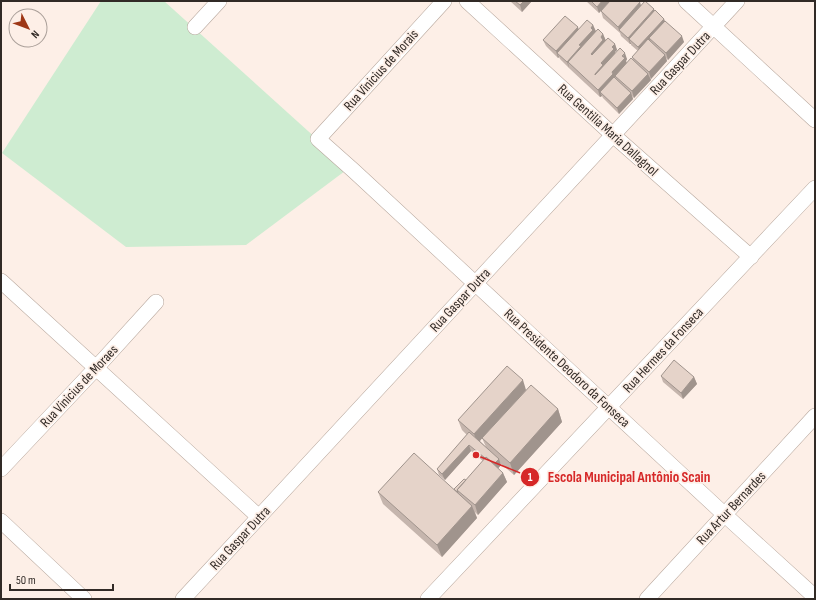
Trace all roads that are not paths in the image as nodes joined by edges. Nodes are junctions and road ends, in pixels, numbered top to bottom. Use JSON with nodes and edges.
{"nodes":[{"id":1,"x":219,"y":1,"type":"edge"},
{"id":2,"x":444,"y":1,"type":"edge"},
{"id":3,"x":467,"y":1,"type":"edge"},
{"id":4,"x":686,"y":1,"type":"edge"},
{"id":5,"x":737,"y":1,"type":"edge"},
{"id":6,"x":195,"y":27,"type":"dead end"},
{"id":7,"x":714,"y":27,"type":"junction"},
{"id":8,"x":815,"y":120,"type":"edge"},
{"id":9,"x":613,"y":135,"type":"junction"},
{"id":10,"x":318,"y":139,"type":"joint"},
{"id":11,"x":815,"y":188,"type":"edge"},
{"id":12,"x":751,"y":257,"type":"junction"},
{"id":13,"x":1,"y":282,"type":"edge"},
{"id":14,"x":475,"y":284,"type":"junction"},
{"id":15,"x":156,"y":302,"type":"dead end"},
{"id":16,"x":96,"y":368,"type":"junction"},
{"id":17,"x":609,"y":407,"type":"junction"},
{"id":18,"x":815,"y":416,"type":"edge"},
{"id":19,"x":1,"y":469,"type":"edge"},
{"id":20,"x":725,"y":514,"type":"junction"},
{"id":21,"x":259,"y":517,"type":"junction"},
{"id":22,"x":1,"y":521,"type":"edge"},
{"id":23,"x":815,"y":597,"type":"edge"},
{"id":24,"x":84,"y":599,"type":"edge"},
{"id":25,"x":183,"y":599,"type":"edge"},
{"id":26,"x":428,"y":599,"type":"edge"},
{"id":27,"x":647,"y":599,"type":"edge"}],
"edges":[{"from":1,"to":6,"type":"street"},
{"from":2,"to":10,"type":"street","name":"Rua Vinicius de Morais"},
{"from":3,"to":9,"type":"street","name":"Rua Gentilia Maria Dallagnol"},
{"from":4,"to":7,"type":"street"},
{"from":5,"to":7,"type":"street","name":"Rua Gaspar Dutra"},
{"from":7,"to":8,"type":"street"},
{"from":7,"to":9,"type":"street","name":"Rua Gaspar Dutra"},
{"from":9,"to":12,"type":"street","name":"Rua Gentilia Maria Dallagnol"},
{"from":9,"to":14,"type":"street","name":"Rua Gaspar Dutra"},
{"from":10,"to":14,"type":"street","name":"Rua Presidente Deodoro da Fonseca"},
{"from":11,"to":12,"type":"street","name":"Rua Hermes da Fonseca"},
{"from":12,"to":17,"type":"street","name":"Rua Hermes da Fonseca"},
{"from":13,"to":16,"type":"street"},
{"from":14,"to":17,"type":"street","name":"Rua Presidente Deodoro da Fonseca"},
{"from":14,"to":21,"type":"street","name":"Rua Gaspar Dutra"},
{"from":15,"to":16,"type":"street","name":"Rua Vinicius de Moraes"},
{"from":16,"to":19,"type":"street","name":"Rua Vinicius de Moraes"},
{"from":16,"to":21,"type":"street"},
{"from":17,"to":20,"type":"street","name":"Rua Presidente Deodoro da Fonseca"},
{"from":17,"to":26,"type":"street","name":"Rua Hermes da Fonseca"},
{"from":18,"to":20,"type":"street","name":"Rua Artur Bernardes"},
{"from":20,"to":23,"type":"street","name":"Rua Presidente Deodoro da Fonseca"},
{"from":20,"to":27,"type":"street","name":"Rua Artur Bernardes"},
{"from":21,"to":25,"type":"street","name":"Rua Gaspar Dutra"},
{"from":22,"to":24,"type":"street"}]}
